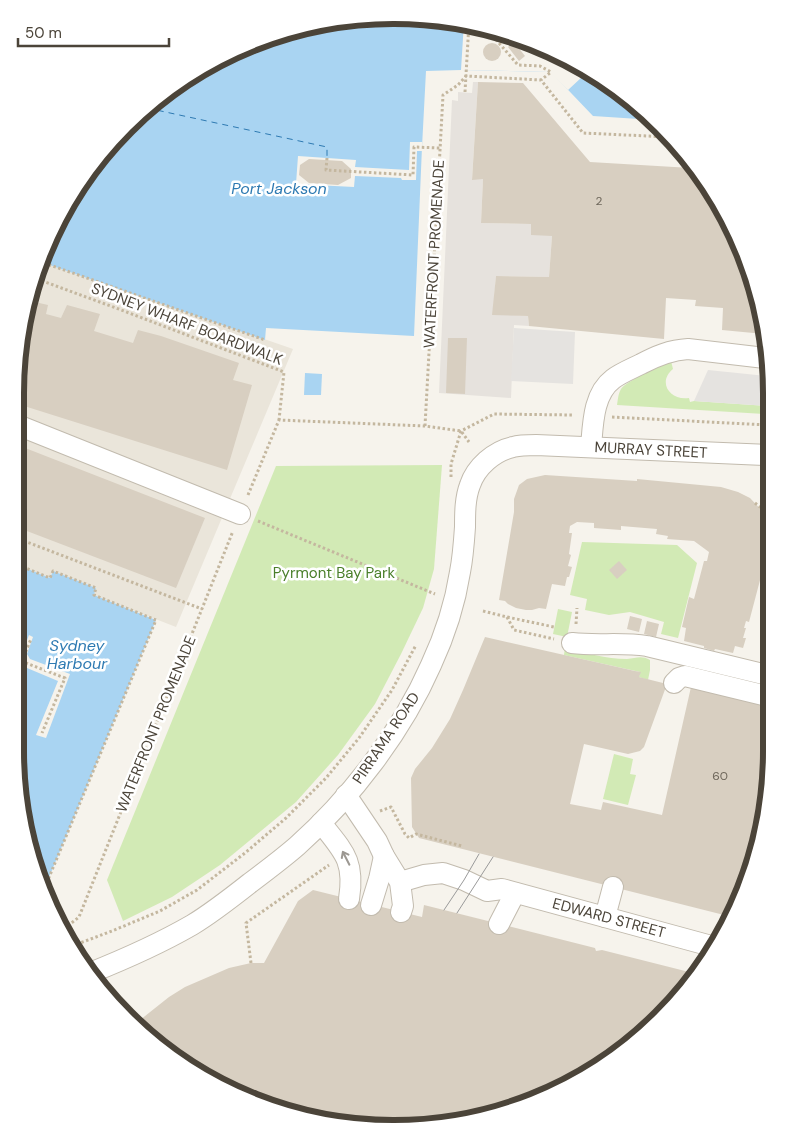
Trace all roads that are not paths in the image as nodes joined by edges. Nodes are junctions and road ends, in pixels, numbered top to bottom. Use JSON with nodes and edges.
{"nodes":[{"id":1,"x":761,"y":357,"type":"edge"},
{"id":2,"x":24,"y":428,"type":"edge"},
{"id":3,"x":536,"y":445,"type":"joint"},
{"id":4,"x":591,"y":447,"type":"junction"},
{"id":5,"x":763,"y":455,"type":"edge"},
{"id":6,"x":240,"y":514,"type":"road end"},
{"id":7,"x":565,"y":642,"type":"road end"},
{"id":8,"x":763,"y":674,"type":"edge"},
{"id":9,"x":674,"y":683,"type":"dead end"},
{"id":10,"x":763,"y":695,"type":"edge"},
{"id":11,"x":346,"y":795,"type":"junction"},
{"id":12,"x":322,"y":823,"type":"junction"},
{"id":13,"x":384,"y":856,"type":"junction"},
{"id":14,"x":400,"y":882,"type":"junction"},
{"id":15,"x":613,"y":887,"type":"dead end"},
{"id":16,"x":509,"y":891,"type":"junction"},
{"id":17,"x":349,"y":899,"type":"dead end"},
{"id":18,"x":372,"y":905,"type":"dead end"},
{"id":19,"x":401,"y":912,"type":"dead end"},
{"id":20,"x":605,"y":917,"type":"junction"},
{"id":21,"x":499,"y":924,"type":"dead end"},
{"id":22,"x":707,"y":946,"type":"edge"},
{"id":23,"x":96,"y":970,"type":"edge"}],
"edges":[{"from":1,"to":4,"type":"street"},
{"from":2,"to":6,"type":"street"},
{"from":3,"to":4,"type":"street","name":"MURRAY STREET"},
{"from":3,"to":11,"type":"street","name":"PIRRAMA ROAD"},
{"from":4,"to":5,"type":"street","name":"MURRAY STREET"},
{"from":7,"to":8,"type":"street"},
{"from":9,"to":10,"type":"street"},
{"from":11,"to":12,"type":"street","name":"PIRRAMA ROAD"},
{"from":11,"to":13,"type":"street"},
{"from":17,"to":12,"type":"street","one_way":true},
{"from":12,"to":23,"type":"street","name":"PIRRAMA ROAD"},
{"from":13,"to":14,"type":"street"},
{"from":13,"to":18,"type":"street"},
{"from":14,"to":16,"type":"street","name":"EDWARD STREET"},
{"from":14,"to":19,"type":"street"},
{"from":15,"to":20,"type":"street"},
{"from":16,"to":20,"type":"street","name":"EDWARD STREET"},
{"from":16,"to":21,"type":"street"},
{"from":20,"to":22,"type":"street","name":"EDWARD STREET"}]}
